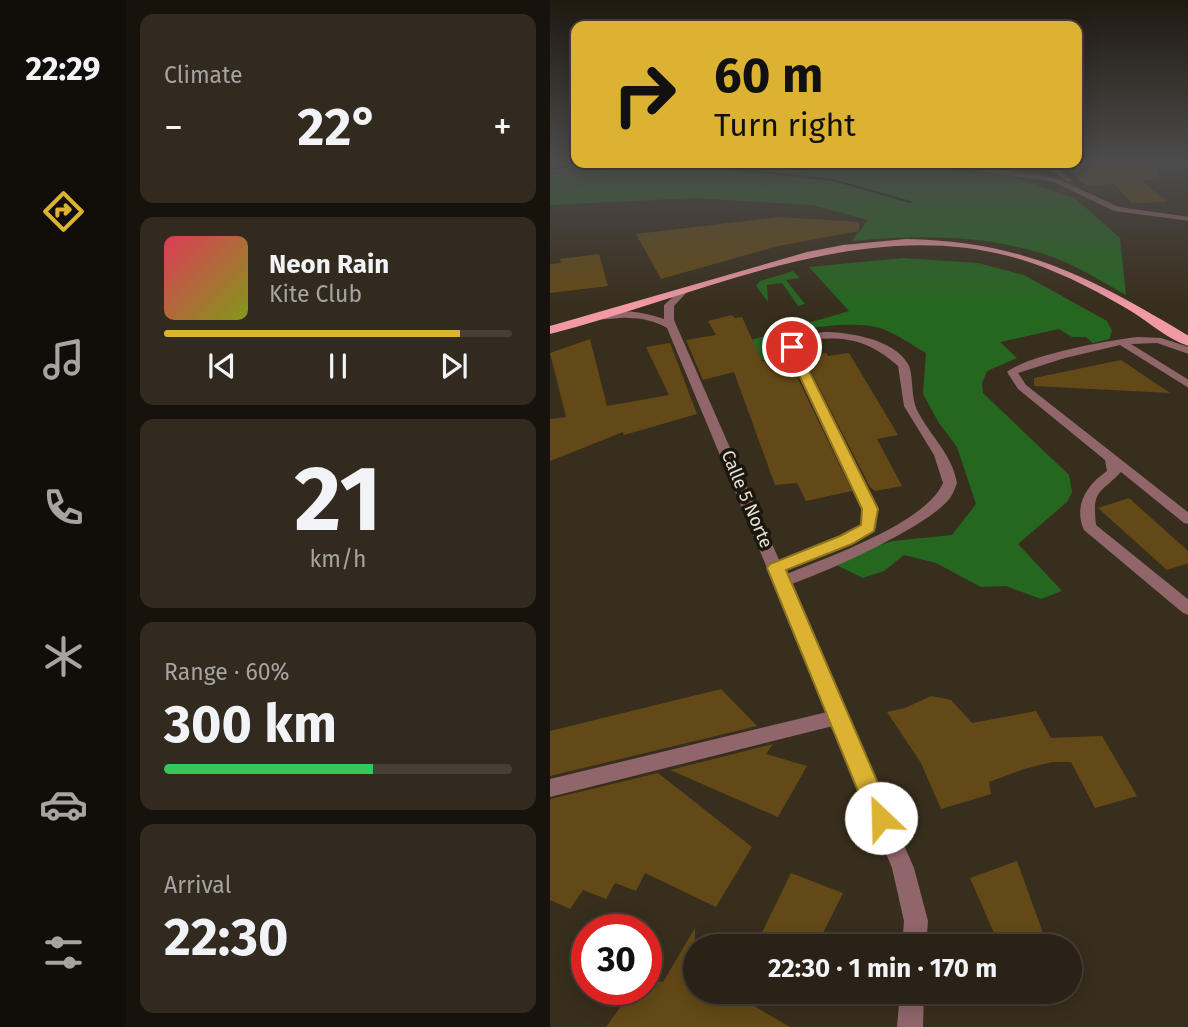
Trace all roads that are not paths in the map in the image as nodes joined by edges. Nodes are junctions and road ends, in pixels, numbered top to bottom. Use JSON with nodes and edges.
{"nodes":[{"id":1,"x":1124,"y":210,"type":"edge"},
{"id":2,"x":1189,"y":219,"type":"edge"},
{"id":3,"x":684,"y":291,"type":"junction"},
{"id":4,"x":586,"y":319,"type":"junction"},
{"id":5,"x":674,"y":328,"type":"junction"},
{"id":6,"x":550,"y":330,"type":"edge"},
{"id":7,"x":1189,"y":342,"type":"edge"},
{"id":8,"x":1123,"y":343,"type":"junction"},
{"id":9,"x":1189,"y":351,"type":"edge"},
{"id":10,"x":1189,"y":385,"type":"edge"},
{"id":11,"x":1111,"y":457,"type":"junction"},
{"id":12,"x":1189,"y":520,"type":"edge"},
{"id":13,"x":779,"y":575,"type":"junction"},
{"id":14,"x":1189,"y":609,"type":"edge"},
{"id":15,"x":837,"y":717,"type":"junction"},
{"id":16,"x":550,"y":788,"type":"edge"},
{"id":17,"x":915,"y":934,"type":"edge"},
{"id":18,"x":911,"y":1004,"type":"edge"},
{"id":19,"x":910,"y":1027,"type":"edge"}],
"edges":[{"from":1,"to":2,"type":"street"},
{"from":3,"to":4,"type":"main road"},
{"from":3,"to":5,"type":"street","name":"Calle 5 Norte"},
{"from":3,"to":7,"type":"main road"},
{"from":4,"to":5,"type":"street"},
{"from":4,"to":6,"type":"main road"},
{"from":5,"to":13,"type":"street","name":"Calle 5 Norte"},
{"from":8,"to":9,"type":"street"},
{"from":8,"to":10,"type":"street"},
{"from":8,"to":11,"type":"street"},
{"from":11,"to":12,"type":"street"},
{"from":11,"to":14,"type":"street"},
{"from":13,"to":13,"type":"street"},
{"from":13,"to":15,"type":"street","name":"Calle 5 Norte"},
{"from":15,"to":16,"type":"street"},
{"from":15,"to":17,"type":"street","name":"Calle 5 Norte"},
{"from":18,"to":19,"type":"street"}]}
